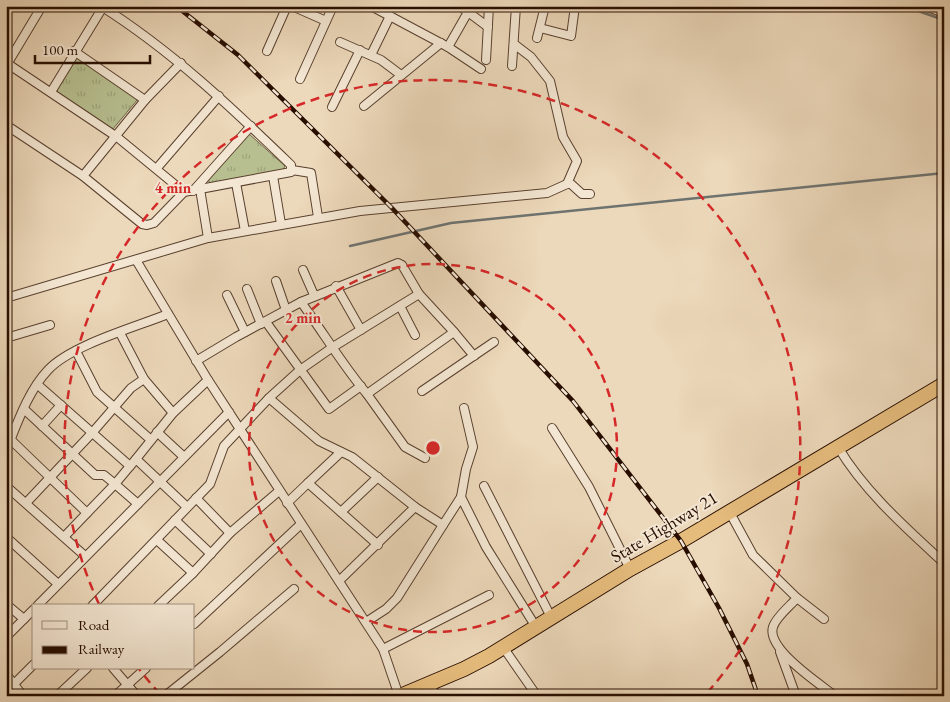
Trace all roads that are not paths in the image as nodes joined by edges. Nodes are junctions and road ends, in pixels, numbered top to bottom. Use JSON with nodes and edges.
{"nodes":[{"id":1,"x":42,"y":6,"type":"edge"},
{"id":2,"x":287,"y":6,"type":"edge"},
{"id":3,"x":292,"y":6,"type":"edge"},
{"id":4,"x":333,"y":6,"type":"edge"},
{"id":5,"x":371,"y":6,"type":"edge"},
{"id":6,"x":460,"y":6,"type":"edge"},
{"id":7,"x":489,"y":6,"type":"edge"},
{"id":8,"x":516,"y":6,"type":"edge"},
{"id":9,"x":545,"y":6,"type":"edge"},
{"id":10,"x":575,"y":6,"type":"edge"},
{"id":11,"x":925,"y":6,"type":"edge"},
{"id":12,"x":102,"y":7,"type":"edge"},
{"id":13,"x":468,"y":12,"type":"junction"},
{"id":14,"x":944,"y":13,"type":"edge"},
{"id":15,"x":390,"y":16,"type":"junction"},
{"id":16,"x":326,"y":20,"type":"junction"},
{"id":17,"x":488,"y":27,"type":"junction"},
{"id":18,"x":540,"y":28,"type":"junction"},
{"id":19,"x":537,"y":38,"type":"dead end"},
{"id":20,"x":340,"y":42,"type":"dead end"},
{"id":21,"x":514,"y":44,"type":"junction"},
{"id":22,"x":445,"y":45,"type":"junction"},
{"id":23,"x":360,"y":50,"type":"junction"},
{"id":24,"x":74,"y":51,"type":"junction"},
{"id":25,"x":267,"y":51,"type":"dead end"},
{"id":26,"x":371,"y":55,"type":"junction"},
{"id":27,"x":486,"y":60,"type":"dead end"},
{"id":28,"x":181,"y":63,"type":"junction"},
{"id":29,"x":7,"y":65,"type":"edge"},
{"id":30,"x":512,"y":66,"type":"dead end"},
{"id":31,"x":482,"y":69,"type":"dead end"},
{"id":32,"x":401,"y":75,"type":"junction"},
{"id":33,"x":300,"y":80,"type":"dead end"},
{"id":34,"x":51,"y":92,"type":"junction"},
{"id":35,"x":219,"y":96,"type":"junction"},
{"id":36,"x":145,"y":100,"type":"junction"},
{"id":37,"x":364,"y":106,"type":"dead end"},
{"id":38,"x":332,"y":107,"type":"dead end"},
{"id":39,"x":6,"y":125,"type":"edge"},
{"id":40,"x":251,"y":126,"type":"junction"},
{"id":41,"x":117,"y":136,"type":"junction"},
{"id":42,"x":156,"y":168,"type":"junction"},
{"id":43,"x":292,"y":170,"type":"junction"},
{"id":44,"x":83,"y":176,"type":"junction"},
{"id":45,"x":273,"y":176,"type":"junction"},
{"id":46,"x":236,"y":183,"type":"junction"},
{"id":47,"x":567,"y":184,"type":"junction"},
{"id":48,"x":197,"y":190,"type":"junction"},
{"id":49,"x":184,"y":192,"type":"junction"},
{"id":50,"x":590,"y":194,"type":"dead end"},
{"id":51,"x":318,"y":217,"type":"junction"},
{"id":52,"x":281,"y":224,"type":"junction"},
{"id":53,"x":245,"y":231,"type":"junction"},
{"id":54,"x":208,"y":238,"type":"junction"},
{"id":55,"x":136,"y":260,"type":"junction"},
{"id":56,"x":304,"y":270,"type":"dead end"},
{"id":57,"x":276,"y":281,"type":"dead end"},
{"id":58,"x":336,"y":286,"type":"junction"},
{"id":59,"x":247,"y":289,"type":"dead end"},
{"id":60,"x":419,"y":294,"type":"junction"},
{"id":61,"x":227,"y":295,"type":"dead end"},
{"id":62,"x":314,"y":295,"type":"junction"},
{"id":63,"x":6,"y":298,"type":"edge"},
{"id":64,"x":302,"y":302,"type":"junction"},
{"id":65,"x":400,"y":306,"type":"junction"},
{"id":66,"x":286,"y":310,"type":"junction"},
{"id":67,"x":168,"y":314,"type":"junction"},
{"id":68,"x":263,"y":323,"type":"junction"},
{"id":69,"x":50,"y":325,"type":"dead end"},
{"id":70,"x":361,"y":330,"type":"junction"},
{"id":71,"x":245,"y":332,"type":"junction"},
{"id":72,"x":454,"y":332,"type":"junction"},
{"id":73,"x":120,"y":333,"type":"junction"},
{"id":74,"x":415,"y":335,"type":"dead end"},
{"id":75,"x":6,"y":338,"type":"edge"},
{"id":76,"x":494,"y":342,"type":"dead end"},
{"id":77,"x":333,"y":347,"type":"junction"},
{"id":78,"x":76,"y":351,"type":"junction"},
{"id":79,"x":474,"y":356,"type":"junction"},
{"id":80,"x":196,"y":362,"type":"junction"},
{"id":81,"x":300,"y":370,"type":"junction"},
{"id":82,"x":144,"y":379,"type":"junction"},
{"id":83,"x":208,"y":380,"type":"junction"},
{"id":84,"x":944,"y":384,"type":"edge"},
{"id":85,"x":38,"y":385,"type":"junction"},
{"id":86,"x":361,"y":386,"type":"junction"},
{"id":87,"x":422,"y":391,"type":"dead end"},
{"id":88,"x":368,"y":394,"type":"junction"},
{"id":89,"x":269,"y":398,"type":"junction"},
{"id":90,"x":60,"y":405,"type":"junction"},
{"id":91,"x":114,"y":408,"type":"junction"},
{"id":92,"x":464,"y":408,"type":"dead end"},
{"id":93,"x":24,"y":410,"type":"junction"},
{"id":94,"x":229,"y":412,"type":"junction"},
{"id":95,"x":173,"y":413,"type":"junction"},
{"id":96,"x":42,"y":426,"type":"junction"},
{"id":97,"x":241,"y":428,"type":"junction"},
{"id":98,"x":552,"y":428,"type":"dead end"},
{"id":99,"x":157,"y":432,"type":"junction"},
{"id":100,"x":92,"y":433,"type":"junction"},
{"id":101,"x":11,"y":440,"type":"junction"},
{"id":102,"x":151,"y":440,"type":"junction"},
{"id":103,"x":838,"y":447,"type":"junction"},
{"id":104,"x":6,"y":451,"type":"edge"},
{"id":105,"x":341,"y":452,"type":"junction"},
{"id":106,"x":71,"y":453,"type":"junction"},
{"id":107,"x":184,"y":457,"type":"junction"},
{"id":108,"x":424,"y":458,"type":"dead end"},
{"id":109,"x":136,"y":459,"type":"junction"},
{"id":110,"x":130,"y":466,"type":"junction"},
{"id":111,"x":49,"y":477,"type":"junction"},
{"id":112,"x":378,"y":477,"type":"junction"},
{"id":113,"x":161,"y":481,"type":"junction"},
{"id":114,"x":308,"y":482,"type":"junction"},
{"id":115,"x":114,"y":484,"type":"junction"},
{"id":116,"x":6,"y":486,"type":"edge"},
{"id":117,"x":484,"y":486,"type":"dead end"},
{"id":118,"x":279,"y":491,"type":"junction"},
{"id":119,"x":461,"y":497,"type":"junction"},
{"id":120,"x":196,"y":498,"type":"junction"},
{"id":121,"x":26,"y":503,"type":"junction"},
{"id":122,"x":287,"y":503,"type":"junction"},
{"id":123,"x":138,"y":504,"type":"junction"},
{"id":124,"x":187,"y":507,"type":"junction"},
{"id":125,"x":415,"y":507,"type":"junction"},
{"id":126,"x":728,"y":511,"type":"junction"},
{"id":127,"x":341,"y":512,"type":"junction"},
{"id":128,"x":88,"y":513,"type":"junction"},
{"id":129,"x":175,"y":520,"type":"junction"},
{"id":130,"x":301,"y":524,"type":"junction"},
{"id":131,"x":443,"y":525,"type":"junction"},
{"id":132,"x":230,"y":533,"type":"junction"},
{"id":133,"x":6,"y":537,"type":"edge"},
{"id":134,"x":64,"y":537,"type":"junction"},
{"id":135,"x":157,"y":540,"type":"junction"},
{"id":136,"x":378,"y":546,"type":"junction"},
{"id":137,"x":211,"y":554,"type":"junction"},
{"id":138,"x":85,"y":556,"type":"junction"},
{"id":139,"x":944,"y":563,"type":"edge"},
{"id":140,"x":630,"y":569,"type":"junction"},
{"id":141,"x":193,"y":573,"type":"junction"},
{"id":142,"x":339,"y":581,"type":"junction"},
{"id":143,"x":58,"y":584,"type":"junction"},
{"id":144,"x":294,"y":589,"type":"dead end"},
{"id":145,"x":489,"y":596,"type":"dead end"},
{"id":146,"x":797,"y":598,"type":"junction"},
{"id":147,"x":39,"y":604,"type":"edge"},
{"id":148,"x":94,"y":604,"type":"edge"},
{"id":149,"x":160,"y":604,"type":"edge"},
{"id":150,"x":7,"y":605,"type":"edge"},
{"id":151,"x":32,"y":611,"type":"edge"},
{"id":152,"x":551,"y":617,"type":"junction"},
{"id":153,"x":824,"y":619,"type":"dead end"},
{"id":154,"x":24,"y":620,"type":"junction"},
{"id":155,"x":366,"y":622,"type":"junction"},
{"id":156,"x":195,"y":623,"type":"edge"},
{"id":157,"x":536,"y":627,"type":"junction"},
{"id":158,"x":6,"y":637,"type":"edge"},
{"id":159,"x":503,"y":647,"type":"junction"},
{"id":160,"x":383,"y":649,"type":"junction"},
{"id":161,"x":780,"y":652,"type":"junction"},
{"id":162,"x":32,"y":666,"type":"edge"},
{"id":163,"x":85,"y":670,"type":"edge"},
{"id":164,"x":115,"y":670,"type":"edge"},
{"id":165,"x":144,"y":670,"type":"edge"},
{"id":166,"x":6,"y":674,"type":"edge"},
{"id":167,"x":14,"y":684,"type":"junction"},
{"id":168,"x":127,"y":686,"type":"junction"},
{"id":169,"x":433,"y":690,"type":"edge"},
{"id":170,"x":23,"y":696,"type":"edge"},
{"id":171,"x":57,"y":696,"type":"edge"},
{"id":172,"x":115,"y":696,"type":"edge"},
{"id":173,"x":137,"y":696,"type":"edge"},
{"id":174,"x":165,"y":696,"type":"edge"},
{"id":175,"x":399,"y":696,"type":"edge"},
{"id":176,"x":537,"y":696,"type":"edge"},
{"id":177,"x":796,"y":696,"type":"edge"},
{"id":178,"x":835,"y":696,"type":"edge"}],
"edges":[{"from":1,"to":29,"type":"street"},
{"from":2,"to":25,"type":"street"},
{"from":3,"to":16,"type":"street"},
{"from":4,"to":16,"type":"street"},
{"from":5,"to":15,"type":"street"},
{"from":6,"to":13,"type":"street"},
{"from":7,"to":17,"type":"street"},
{"from":8,"to":21,"type":"street"},
{"from":9,"to":18,"type":"street"},
{"from":10,"to":18,"type":"street"},
{"from":11,"to":14,"type":"street"},
{"from":12,"to":24,"type":"street"},
{"from":12,"to":28,"type":"street"},
{"from":13,"to":17,"type":"street"},
{"from":13,"to":22,"type":"street"},
{"from":15,"to":22,"type":"street"},
{"from":15,"to":26,"type":"street"},
{"from":16,"to":33,"type":"street"},
{"from":17,"to":27,"type":"street"},
{"from":18,"to":19,"type":"street"},
{"from":20,"to":23,"type":"street"},
{"from":21,"to":30,"type":"street"},
{"from":21,"to":47,"type":"street"},
{"from":22,"to":31,"type":"street"},
{"from":22,"to":32,"type":"street"},
{"from":23,"to":26,"type":"street"},
{"from":23,"to":38,"type":"street"},
{"from":24,"to":34,"type":"street"},
{"from":24,"to":36,"type":"street"},
{"from":26,"to":32,"type":"street"},
{"from":28,"to":35,"type":"street"},
{"from":28,"to":36,"type":"street"},
{"from":29,"to":34,"type":"street"},
{"from":32,"to":37,"type":"street"},
{"from":34,"to":41,"type":"street"},
{"from":35,"to":40,"type":"street"},
{"from":35,"to":42,"type":"street"},
{"from":36,"to":41,"type":"street"},
{"from":39,"to":44,"type":"street"},
{"from":40,"to":43,"type":"street"},
{"from":40,"to":48,"type":"street"},
{"from":41,"to":42,"type":"street"},
{"from":41,"to":44,"type":"street"},
{"from":42,"to":49,"type":"street"},
{"from":43,"to":45,"type":"street"},
{"from":43,"to":51,"type":"street"},
{"from":44,"to":49,"type":"street"},
{"from":45,"to":46,"type":"street"},
{"from":45,"to":52,"type":"street"},
{"from":46,"to":48,"type":"street"},
{"from":46,"to":53,"type":"street"},
{"from":47,"to":50,"type":"street"},
{"from":47,"to":51,"type":"street"},
{"from":48,"to":49,"type":"street"},
{"from":48,"to":54,"type":"street"},
{"from":51,"to":52,"type":"street"},
{"from":52,"to":53,"type":"street"},
{"from":53,"to":54,"type":"street"},
{"from":54,"to":55,"type":"street"},
{"from":55,"to":63,"type":"street"},
{"from":55,"to":67,"type":"street"},
{"from":56,"to":62,"type":"street"},
{"from":57,"to":66,"type":"street"},
{"from":58,"to":60,"type":"street"},
{"from":58,"to":62,"type":"street"},
{"from":58,"to":70,"type":"street"},
{"from":59,"to":68,"type":"street"},
{"from":60,"to":65,"type":"street"},
{"from":60,"to":72,"type":"street"},
{"from":61,"to":71,"type":"street"},
{"from":62,"to":64,"type":"street"},
{"from":64,"to":66,"type":"street"},
{"from":64,"to":77,"type":"street"},
{"from":65,"to":70,"type":"street"},
{"from":65,"to":74,"type":"street"},
{"from":66,"to":68,"type":"street"},
{"from":67,"to":73,"type":"street"},
{"from":67,"to":80,"type":"street"},
{"from":68,"to":71,"type":"street"},
{"from":68,"to":81,"type":"street"},
{"from":69,"to":75,"type":"street"},
{"from":70,"to":77,"type":"street"},
{"from":71,"to":80,"type":"street"},
{"from":72,"to":79,"type":"street"},
{"from":72,"to":88,"type":"street"},
{"from":73,"to":78,"type":"street"},
{"from":73,"to":82,"type":"street"},
{"from":76,"to":79,"type":"street"},
{"from":77,"to":81,"type":"street"},
{"from":77,"to":86,"type":"street"},
{"from":78,"to":85,"type":"street"},
{"from":78,"to":91,"type":"street"},
{"from":79,"to":87,"type":"street"},
{"from":80,"to":83,"type":"street"},
{"from":81,"to":86,"type":"street"},
{"from":81,"to":89,"type":"street"},
{"from":82,"to":91,"type":"street"},
{"from":82,"to":95,"type":"street"},
{"from":83,"to":94,"type":"street"},
{"from":83,"to":95,"type":"street"},
{"from":84,"to":103,"type":"highway","name":"State Highway 21"},
{"from":85,"to":90,"type":"street"},
{"from":85,"to":93,"type":"street"},
{"from":86,"to":88,"type":"street"},
{"from":88,"to":108,"type":"street"},
{"from":89,"to":97,"type":"street"},
{"from":89,"to":105,"type":"street"},
{"from":90,"to":96,"type":"street"},
{"from":90,"to":100,"type":"street"},
{"from":91,"to":100,"type":"street"},
{"from":91,"to":102,"type":"street"},
{"from":92,"to":119,"type":"street"},
{"from":93,"to":96,"type":"street"},
{"from":93,"to":101,"type":"street"},
{"from":94,"to":97,"type":"street"},
{"from":94,"to":107,"type":"street"},
{"from":95,"to":99,"type":"street"},
{"from":96,"to":106,"type":"street"},
{"from":97,"to":118,"type":"street"},
{"from":97,"to":120,"type":"street"},
{"from":98,"to":140,"type":"street"},
{"from":99,"to":102,"type":"street"},
{"from":99,"to":107,"type":"street"},
{"from":100,"to":106,"type":"street"},
{"from":100,"to":110,"type":"street"},
{"from":101,"to":104,"type":"street"},
{"from":101,"to":111,"type":"street"},
{"from":102,"to":109,"type":"street"},
{"from":103,"to":126,"type":"highway","name":"State Highway 21"},
{"from":103,"to":139,"type":"street"},
{"from":105,"to":112,"type":"street"},
{"from":105,"to":114,"type":"street"},
{"from":106,"to":111,"type":"street"},
{"from":106,"to":115,"type":"street"},
{"from":107,"to":113,"type":"street"},
{"from":109,"to":110,"type":"street"},
{"from":109,"to":113,"type":"street"},
{"from":110,"to":115,"type":"street"},
{"from":111,"to":121,"type":"street"},
{"from":111,"to":128,"type":"street"},
{"from":112,"to":125,"type":"street"},
{"from":112,"to":127,"type":"street"},
{"from":113,"to":123,"type":"street"},
{"from":113,"to":124,"type":"street"},
{"from":114,"to":122,"type":"street"},
{"from":114,"to":127,"type":"street"},
{"from":115,"to":123,"type":"street"},
{"from":115,"to":128,"type":"street"},
{"from":116,"to":121,"type":"street"},
{"from":117,"to":152,"type":"street"},
{"from":118,"to":122,"type":"street"},
{"from":118,"to":132,"type":"street"},
{"from":119,"to":131,"type":"street"},
{"from":119,"to":157,"type":"street"},
{"from":120,"to":124,"type":"street"},
{"from":120,"to":132,"type":"street"},
{"from":121,"to":134,"type":"street"},
{"from":122,"to":130,"type":"street"},
{"from":123,"to":138,"type":"street"},
{"from":124,"to":129,"type":"street"},
{"from":125,"to":131,"type":"street"},
{"from":125,"to":136,"type":"street"},
{"from":126,"to":140,"type":"highway","name":"State Highway 21"},
{"from":126,"to":146,"type":"street"},
{"from":127,"to":136,"type":"street"},
{"from":128,"to":134,"type":"street"},
{"from":129,"to":135,"type":"street"},
{"from":129,"to":137,"type":"street"},
{"from":130,"to":142,"type":"street"},
{"from":130,"to":156,"type":"street"},
{"from":131,"to":155,"type":"street"},
{"from":132,"to":137,"type":"street"},
{"from":133,"to":143,"type":"street"},
{"from":134,"to":138,"type":"street"},
{"from":135,"to":141,"type":"street"},
{"from":135,"to":148,"type":"street"},
{"from":136,"to":142,"type":"street"},
{"from":137,"to":141,"type":"street"},
{"from":138,"to":143,"type":"street"},
{"from":140,"to":152,"type":"highway","name":"State Highway 21"},
{"from":141,"to":149,"type":"street"},
{"from":142,"to":155,"type":"street"},
{"from":143,"to":147,"type":"street"},
{"from":144,"to":174,"type":"street"},
{"from":145,"to":160,"type":"street"},
{"from":146,"to":153,"type":"street"},
{"from":146,"to":161,"type":"street"},
{"from":150,"to":154,"type":"street"},
{"from":151,"to":154,"type":"street"},
{"from":152,"to":157,"type":"highway","name":"State Highway 21"},
{"from":154,"to":158,"type":"street"},
{"from":155,"to":160,"type":"street"},
{"from":157,"to":159,"type":"highway","name":"State Highway 21"},
{"from":159,"to":169,"type":"highway","name":"State Highway 21"},
{"from":159,"to":176,"type":"street"},
{"from":160,"to":175,"type":"street"},
{"from":161,"to":177,"type":"street"},
{"from":161,"to":178,"type":"street"},
{"from":162,"to":167,"type":"street"},
{"from":163,"to":171,"type":"street"},
{"from":164,"to":168,"type":"street"},
{"from":165,"to":168,"type":"street"},
{"from":166,"to":167,"type":"street"},
{"from":167,"to":170,"type":"street"},
{"from":168,"to":172,"type":"street"},
{"from":168,"to":173,"type":"street"},
{"from":169,"to":175,"type":"highway","name":"State Highway 21"}]}
